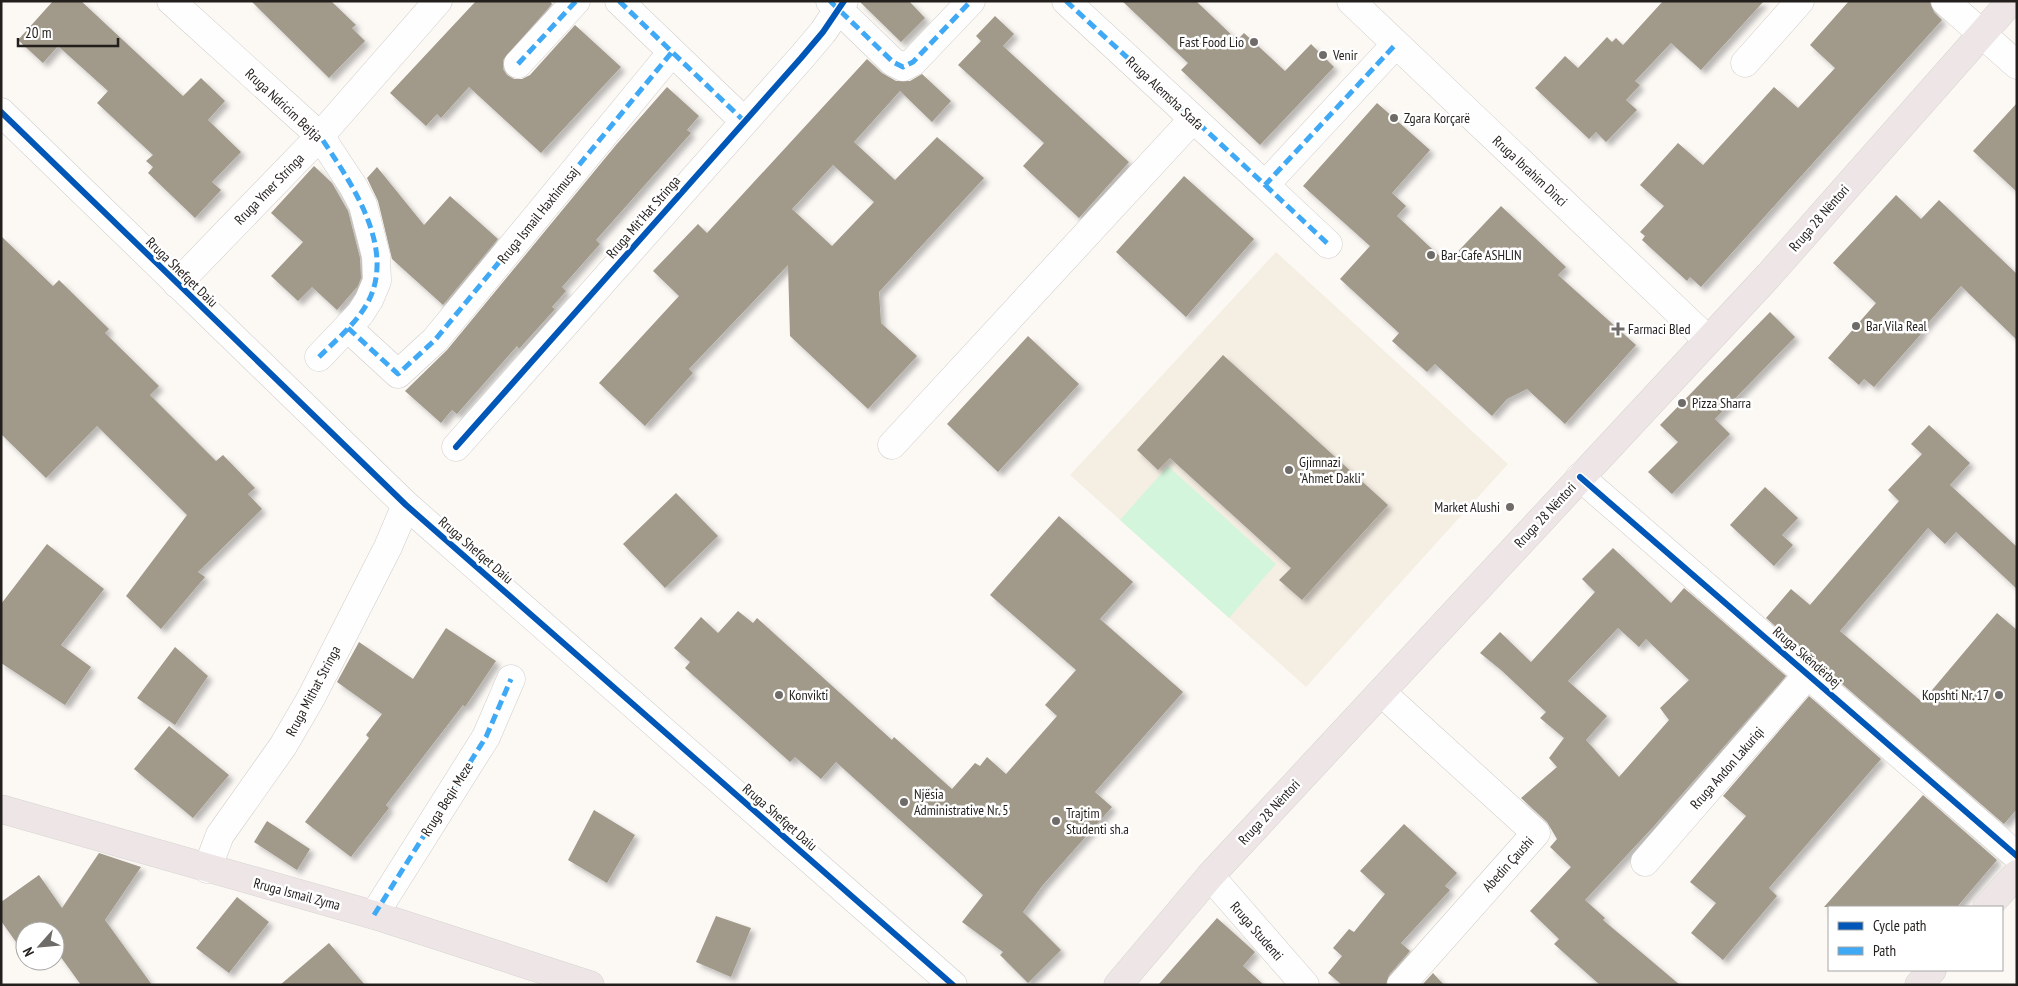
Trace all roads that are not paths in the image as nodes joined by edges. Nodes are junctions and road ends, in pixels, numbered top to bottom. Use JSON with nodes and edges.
{"nodes":[{"id":1,"x":171,"y":1,"type":"edge"},
{"id":2,"x":438,"y":1,"type":"edge"},
{"id":3,"x":576,"y":1,"type":"edge"},
{"id":4,"x":619,"y":1,"type":"edge"},
{"id":5,"x":971,"y":1,"type":"edge"},
{"id":6,"x":1066,"y":1,"type":"edge"},
{"id":7,"x":1800,"y":1,"type":"edge"},
{"id":8,"x":1945,"y":1,"type":"edge"},
{"id":9,"x":2011,"y":1,"type":"edge"},
{"id":10,"x":1356,"y":3,"type":"edge"},
{"id":11,"x":838,"y":4,"type":"edge"},
{"id":12,"x":1981,"y":34,"type":"junction"},
{"id":13,"x":1396,"y":44,"type":"junction"},
{"id":14,"x":672,"y":52,"type":"junction"},
{"id":15,"x":1745,"y":63,"type":"dead end"},
{"id":16,"x":518,"y":64,"type":"dead end"},
{"id":17,"x":2017,"y":65,"type":"edge"},
{"id":18,"x":1,"y":112,"type":"edge"},
{"id":19,"x":1193,"y":119,"type":"junction"},
{"id":20,"x":744,"y":121,"type":"junction"},
{"id":21,"x":320,"y":136,"type":"junction"},
{"id":22,"x":1265,"y":185,"type":"junction"},
{"id":23,"x":1328,"y":244,"type":"dead end"},
{"id":24,"x":177,"y":284,"type":"junction"},
{"id":25,"x":348,"y":328,"type":"junction"},
{"id":26,"x":1708,"y":340,"type":"junction"},
{"id":27,"x":319,"y":357,"type":"dead end"},
{"id":28,"x":892,"y":445,"type":"dead end"},
{"id":29,"x":456,"y":447,"type":"dead end"},
{"id":30,"x":1580,"y":477,"type":"junction"},
{"id":31,"x":406,"y":504,"type":"junction"},
{"id":32,"x":1808,"y":674,"type":"junction"},
{"id":33,"x":510,"y":679,"type":"dead end"},
{"id":34,"x":1381,"y":692,"type":"junction"},
{"id":35,"x":1,"y":808,"type":"edge"},
{"id":36,"x":2017,"y":856,"type":"edge"},
{"id":37,"x":1644,"y":862,"type":"dead end"},
{"id":38,"x":207,"y":869,"type":"junction"},
{"id":39,"x":2017,"y":874,"type":"edge"},
{"id":40,"x":1210,"y":876,"type":"junction"},
{"id":41,"x":1988,"y":906,"type":"edge"},
{"id":42,"x":374,"y":915,"type":"junction"},
{"id":43,"x":1931,"y":971,"type":"edge"},
{"id":44,"x":550,"y":980,"type":"edge"},
{"id":45,"x":590,"y":985,"type":"edge"},
{"id":46,"x":953,"y":985,"type":"edge"},
{"id":47,"x":1118,"y":985,"type":"edge"},
{"id":48,"x":1305,"y":985,"type":"edge"},
{"id":49,"x":1401,"y":985,"type":"edge"},
{"id":50,"x":1919,"y":985,"type":"edge"}],
"edges":[{"from":1,"to":21,"type":"street","name":"Rruga Ndricim Bejtja"},
{"from":2,"to":21,"type":"street","name":"Rruga Ymer Stringa"},
{"from":3,"to":16,"type":"street"},
{"from":4,"to":14,"type":"street"},
{"from":5,"to":11,"type":"street"},
{"from":6,"to":19,"type":"street","name":"Rruga Alemsha Stafa"},
{"from":7,"to":15,"type":"street"},
{"from":8,"to":12,"type":"street"},
{"from":9,"to":12,"type":"main road","name":"Rruga 28 Nëntori"},
{"from":10,"to":13,"type":"street","name":"Rruga Ibrahim Dinci"},
{"from":11,"to":20,"type":"street","name":"Rruga Mit'Hat Stringa"},
{"from":12,"to":17,"type":"street"},
{"from":12,"to":26,"type":"main road","name":"Rruga 28 Nëntori"},
{"from":13,"to":22,"type":"street"},
{"from":13,"to":26,"type":"street","name":"Rruga Ibrahim Dinci"},
{"from":14,"to":20,"type":"street"},
{"from":14,"to":25,"type":"street","name":"Rruga Ismail Haxhimusaj"},
{"from":18,"to":24,"type":"street","name":"Rruga Shefqet Daiu"},
{"from":19,"to":22,"type":"street","name":"Rruga Alemsha Stafa"},
{"from":19,"to":28,"type":"street"},
{"from":20,"to":29,"type":"street","name":"Rruga Mit'Hat Stringa"},
{"from":21,"to":24,"type":"street","name":"Rruga Ymer Stringa"},
{"from":21,"to":25,"type":"street","name":"Rruga Ndricim Bejtja"},
{"from":22,"to":23,"type":"street","name":"Rruga Alemsha Stafa"},
{"from":24,"to":31,"type":"street","name":"Rruga Shefqet Daiu"},
{"from":25,"to":27,"type":"street","name":"Rruga Ndricim Bejtja"},
{"from":26,"to":30,"type":"main road","name":"Rruga 28 Nëntori"},
{"from":30,"to":32,"type":"street","name":"Rruga Skëndërbej"},
{"from":30,"to":34,"type":"main road","name":"Rruga 28 Nëntori"},
{"from":31,"to":38,"type":"street","name":"Rruga Mithat Stringa"},
{"from":31,"to":46,"type":"street","name":"Rruga Shefqet Daiu"},
{"from":32,"to":36,"type":"street","name":"Rruga Skëndërbej"},
{"from":32,"to":37,"type":"street","name":"Rruga Andon Lakuriqi"},
{"from":33,"to":42,"type":"street","name":"Rruga Beqir Meze"},
{"from":34,"to":40,"type":"main road","name":"Rruga 28 Nëntori"},
{"from":34,"to":49,"type":"street","name":"Abedin Çaushi"},
{"from":35,"to":38,"type":"main road","name":"Rruga Ismail Zyma"},
{"from":38,"to":42,"type":"main road","name":"Rruga Ismail Zyma"},
{"from":39,"to":41,"type":"main road"},
{"from":40,"to":47,"type":"main road","name":"Rruga 28 Nëntori"},
{"from":40,"to":48,"type":"street","name":"Rruga Studenti"},
{"from":42,"to":44,"type":"main road","name":"Rruga Ismail Zyma"},
{"from":43,"to":50,"type":"main road"},
{"from":44,"to":45,"type":"main road","name":"Rruga Ismail Zyma"}]}
